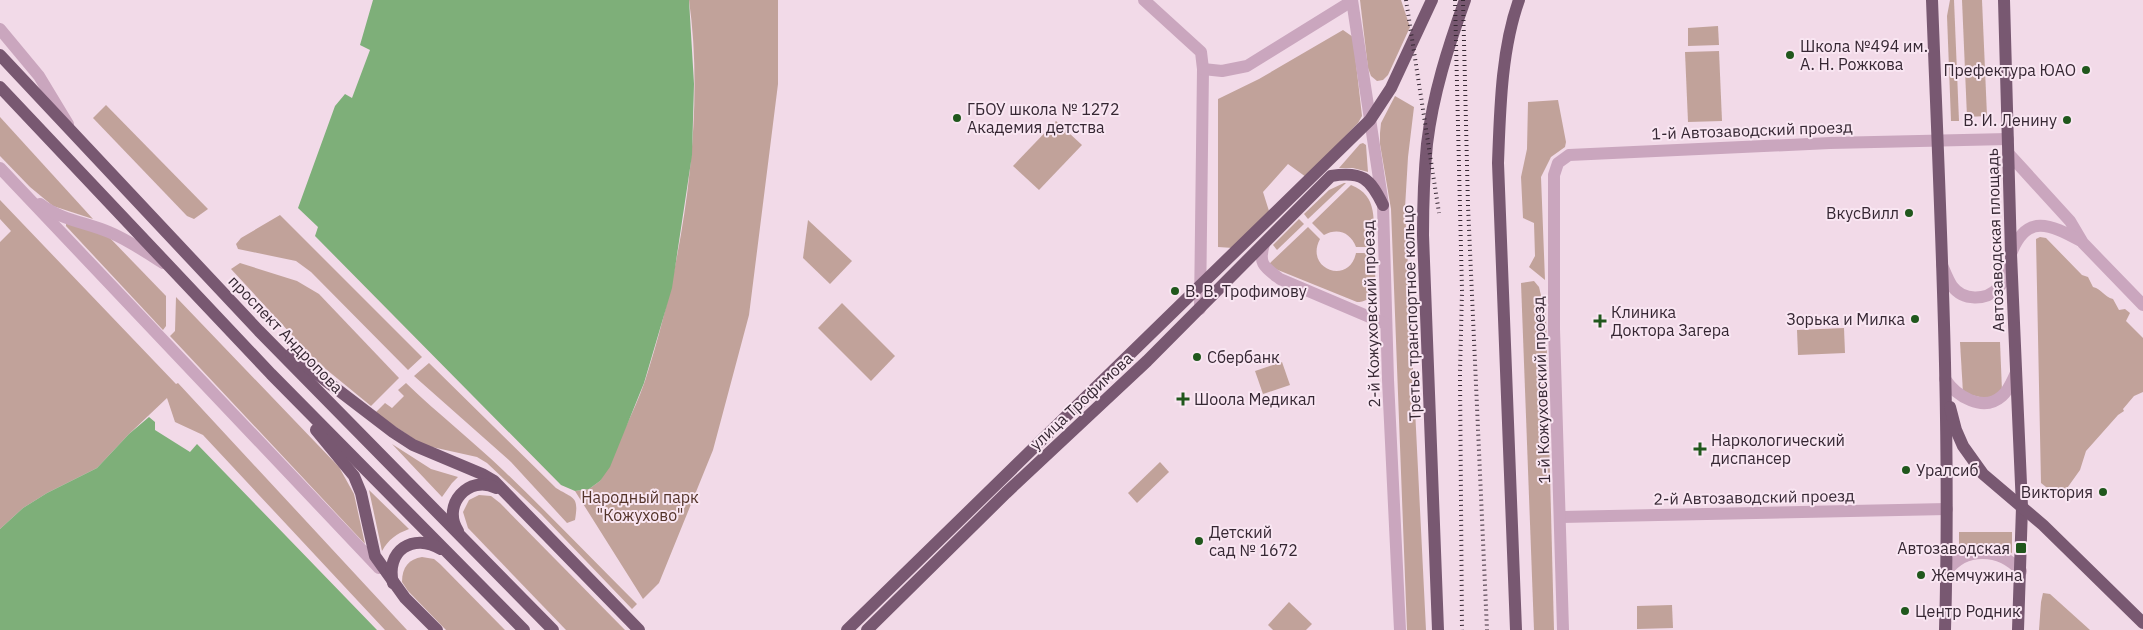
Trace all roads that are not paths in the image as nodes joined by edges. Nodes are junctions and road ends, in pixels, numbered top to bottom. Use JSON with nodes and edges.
{"nodes":[{"id":1,"x":1144,"y":0,"type":"edge"},
{"id":2,"x":1432,"y":0,"type":"edge"},
{"id":3,"x":1465,"y":0,"type":"edge"},
{"id":4,"x":1519,"y":0,"type":"edge"},
{"id":5,"x":1932,"y":0,"type":"edge"},
{"id":6,"x":2004,"y":0,"type":"edge"},
{"id":7,"x":1352,"y":1,"type":"edge"},
{"id":8,"x":0,"y":29,"type":"edge"},
{"id":9,"x":0,"y":55,"type":"edge"},
{"id":10,"x":1203,"y":68,"type":"junction"},
{"id":11,"x":1364,"y":86,"type":"junction"},
{"id":12,"x":0,"y":87,"type":"edge"},
{"id":13,"x":1390,"y":88,"type":"junction"},
{"id":14,"x":1370,"y":120,"type":"junction"},
{"id":15,"x":70,"y":128,"type":"junction"},
{"id":16,"x":2008,"y":139,"type":"junction"},
{"id":17,"x":1938,"y":141,"type":"junction"},
{"id":18,"x":2008,"y":152,"type":"junction"},
{"id":19,"x":1569,"y":155,"type":"joint"},
{"id":20,"x":0,"y":168,"type":"edge"},
{"id":21,"x":16,"y":186,"type":"junction"},
{"id":22,"x":1383,"y":205,"type":"junction"},
{"id":23,"x":2083,"y":243,"type":"junction"},
{"id":24,"x":1264,"y":244,"type":"junction"},
{"id":25,"x":2011,"y":259,"type":"junction"},
{"id":26,"x":1942,"y":264,"type":"junction"},
{"id":27,"x":172,"y":269,"type":"junction"},
{"id":28,"x":1200,"y":286,"type":"junction"},
{"id":29,"x":2143,"y":305,"type":"edge"},
{"id":30,"x":1200,"y":309,"type":"junction"},
{"id":31,"x":1386,"y":324,"type":"junction"},
{"id":32,"x":259,"y":331,"type":"junction"},
{"id":33,"x":2016,"y":373,"type":"junction"},
{"id":34,"x":271,"y":374,"type":"junction"},
{"id":35,"x":1945,"y":382,"type":"junction"},
{"id":36,"x":512,"y":499,"type":"junction"},
{"id":37,"x":2022,"y":507,"type":"junction"},
{"id":38,"x":1947,"y":509,"type":"junction"},
{"id":39,"x":1560,"y":518,"type":"junction"},
{"id":40,"x":464,"y":539,"type":"junction"},
{"id":41,"x":449,"y":554,"type":"junction"},
{"id":42,"x":2021,"y":571,"type":"junction"},
{"id":43,"x":1946,"y":572,"type":"junction"},
{"id":44,"x":393,"y":583,"type":"junction"},
{"id":45,"x":2143,"y":623,"type":"edge"},
{"id":46,"x":437,"y":630,"type":"edge"},
{"id":47,"x":524,"y":630,"type":"edge"},
{"id":48,"x":553,"y":630,"type":"edge"},
{"id":49,"x":639,"y":630,"type":"edge"},
{"id":50,"x":847,"y":630,"type":"edge"},
{"id":51,"x":867,"y":630,"type":"edge"},
{"id":52,"x":1400,"y":630,"type":"edge"},
{"id":53,"x":1438,"y":630,"type":"edge"},
{"id":54,"x":1516,"y":630,"type":"edge"},
{"id":55,"x":1563,"y":630,"type":"edge"},
{"id":56,"x":1945,"y":630,"type":"edge"},
{"id":57,"x":2018,"y":630,"type":"edge"}],
"edges":[{"from":1,"to":10,"type":"street"},
{"from":2,"to":13,"type":"main road","name":"улица Трофимова"},
{"from":3,"to":53,"type":"main road","name":"Третье транспортное кольцо"},
{"from":4,"to":54,"type":"main road"},
{"from":5,"to":17,"type":"main road"},
{"from":6,"to":16,"type":"main road"},
{"from":7,"to":10,"type":"street"},
{"from":7,"to":11,"type":"street","name":"2-й Кожуховский проезд"},
{"from":8,"to":15,"type":"street"},
{"from":9,"to":15,"type":"main road","name":"проспект Андропова"},
{"from":10,"to":28,"type":"street"},
{"from":11,"to":13,"type":"street"},
{"from":11,"to":14,"type":"street","name":"2-й Кожуховский проезд"},
{"from":12,"to":27,"type":"main road"},
{"from":13,"to":14,"type":"main road","name":"улица Трофимова"},
{"from":14,"to":22,"type":"street","name":"2-й Кожуховский проезд"},
{"from":14,"to":28,"type":"main road","name":"улица Трофимова"},
{"from":15,"to":32,"type":"main road","name":"проспект Андропова"},
{"from":16,"to":17,"type":"street","name":"Автозаводская площадь"},
{"from":16,"to":18,"type":"main road","name":"Автозаводская площадь"},
{"from":17,"to":19,"type":"street","name":"1-й Автозаводский проезд"},
{"from":17,"to":26,"type":"main road"},
{"from":18,"to":23,"type":"street"},
{"from":18,"to":25,"type":"main road","name":"Автозаводская площадь"},
{"from":19,"to":39,"type":"street","name":"1-й Кожуховский проезд"},
{"from":20,"to":21,"type":"street"},
{"from":21,"to":27,"type":"street"},
{"from":21,"to":44,"type":"street"},
{"from":22,"to":24,"type":"main road","name":"улица Трофимова"},
{"from":22,"to":31,"type":"street","name":"2-й Кожуховский проезд"},
{"from":23,"to":25,"type":"street"},
{"from":23,"to":29,"type":"street"},
{"from":24,"to":30,"type":"main road","name":"улица Трофимова"},
{"from":24,"to":31,"type":"street"},
{"from":25,"to":26,"type":"street"},
{"from":25,"to":33,"type":"main road","name":"Автозаводская площадь"},
{"from":26,"to":35,"type":"main road"},
{"from":27,"to":34,"type":"main road"},
{"from":28,"to":30,"type":"street"},
{"from":28,"to":50,"type":"main road","name":"улица Трофимова"},
{"from":30,"to":51,"type":"main road","name":"улица Трофимова"},
{"from":31,"to":52,"type":"street","name":"2-й Кожуховский проезд"},
{"from":32,"to":36,"type":"main road"},
{"from":32,"to":40,"type":"main road","name":"проспект Андропова"},
{"from":33,"to":35,"type":"street"},
{"from":33,"to":37,"type":"main road","name":"Автозаводская площадь"},
{"from":34,"to":41,"type":"main road"},
{"from":34,"to":44,"type":"main road"},
{"from":35,"to":37,"type":"main road"},
{"from":35,"to":38,"type":"main road"},
{"from":36,"to":40,"type":"main road"},
{"from":36,"to":49,"type":"main road"},
{"from":37,"to":42,"type":"main road","name":"Автозаводская площадь"},
{"from":37,"to":45,"type":"main road"},
{"from":38,"to":39,"type":"street","name":"2-й Автозаводский проезд"},
{"from":38,"to":43,"type":"main road"},
{"from":39,"to":55,"type":"street","name":"1-й Кожуховский проезд"},
{"from":40,"to":48,"type":"main road","name":"проспект Андропова"},
{"from":41,"to":44,"type":"main road"},
{"from":41,"to":47,"type":"main road"},
{"from":42,"to":43,"type":"street"},
{"from":42,"to":57,"type":"main road","name":"Автозаводская площадь"},
{"from":43,"to":56,"type":"main road"},
{"from":44,"to":46,"type":"main road"}]}
